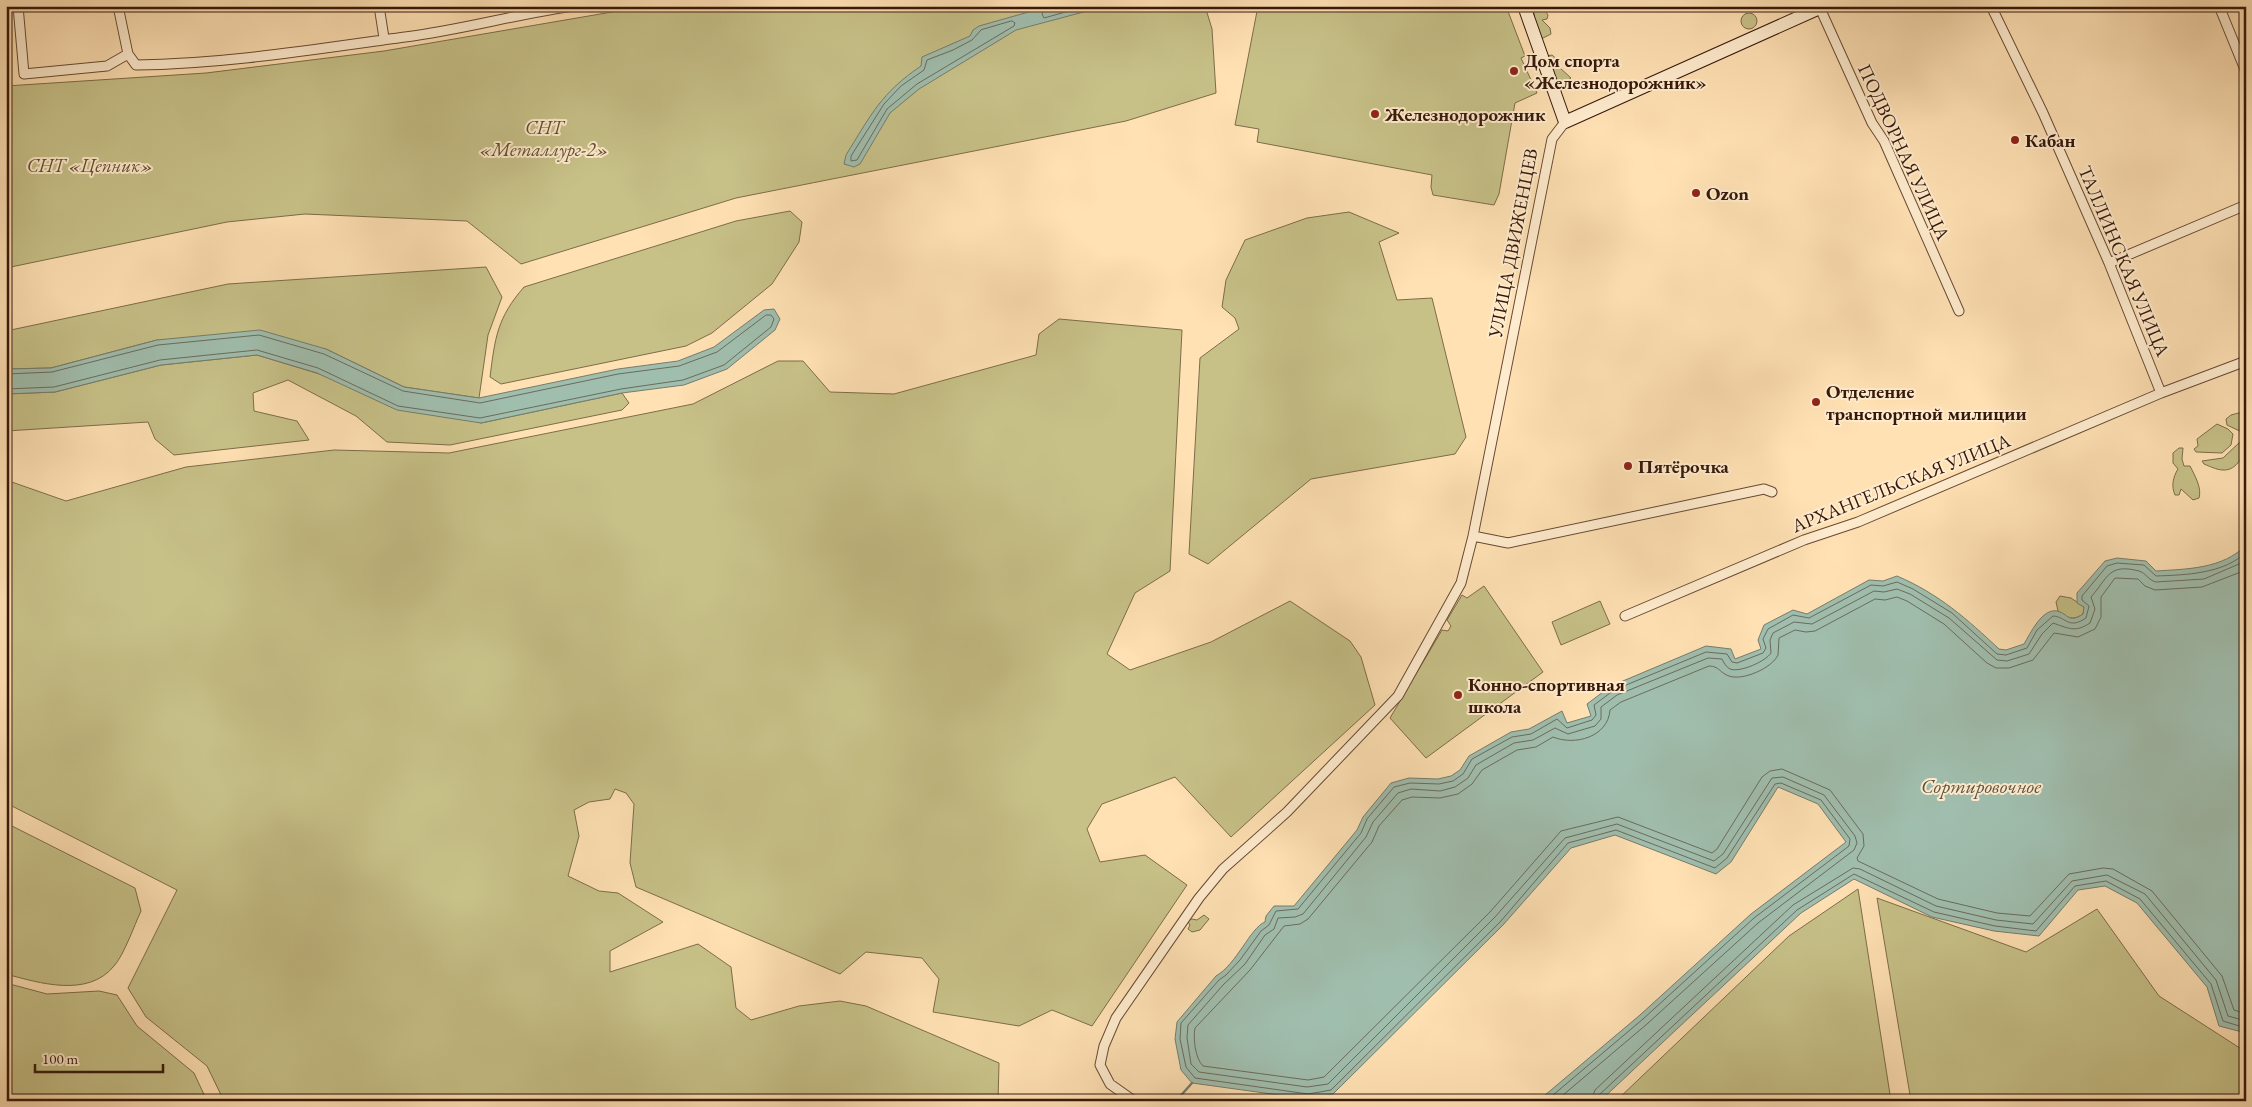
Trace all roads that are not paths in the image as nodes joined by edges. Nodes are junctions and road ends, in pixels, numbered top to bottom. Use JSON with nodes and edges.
{"nodes":[{"id":1,"x":18,"y":6,"type":"edge"},
{"id":2,"x":118,"y":6,"type":"edge"},
{"id":3,"x":379,"y":6,"type":"edge"},
{"id":4,"x":573,"y":6,"type":"edge"},
{"id":5,"x":1524,"y":6,"type":"edge"},
{"id":6,"x":1991,"y":6,"type":"edge"},
{"id":7,"x":2219,"y":6,"type":"edge"},
{"id":8,"x":1821,"y":7,"type":"edge"},
{"id":9,"x":384,"y":38,"type":"junction"},
{"id":10,"x":128,"y":54,"type":"junction"},
{"id":11,"x":2246,"y":72,"type":"edge"},
{"id":12,"x":1565,"y":122,"type":"junction"},
{"id":13,"x":2246,"y":205,"type":"edge"},
{"id":14,"x":2109,"y":263,"type":"junction"},
{"id":15,"x":1959,"y":311,"type":"dead end"},
{"id":16,"x":2246,"y":361,"type":"edge"},
{"id":17,"x":2161,"y":393,"type":"junction"},
{"id":18,"x":1772,"y":492,"type":"dead end"},
{"id":19,"x":1473,"y":536,"type":"junction"},
{"id":20,"x":1625,"y":616,"type":"dead end"},
{"id":21,"x":1134,"y":1101,"type":"edge"}],
"edges":[{"from":1,"to":10,"type":"street"},
{"from":2,"to":10,"type":"street"},
{"from":3,"to":9,"type":"street"},
{"from":4,"to":9,"type":"street"},
{"from":5,"to":12,"type":"street"},
{"from":6,"to":14,"type":"street","name":"ТАЛЛИНСКАЯ УЛИЦА"},
{"from":7,"to":11,"type":"street"},
{"from":8,"to":12,"type":"street"},
{"from":8,"to":15,"type":"street","name":"ПОДВОРНАЯ УЛИЦА"},
{"from":9,"to":10,"type":"street"},
{"from":12,"to":19,"type":"street","name":"УЛИЦА ДВИЖЕНЦЕВ"},
{"from":13,"to":14,"type":"street"},
{"from":14,"to":17,"type":"street","name":"ТАЛЛИНСКАЯ УЛИЦА"},
{"from":16,"to":17,"type":"street","name":"АРХАНГЕЛЬСКАЯ УЛИЦА"},
{"from":17,"to":20,"type":"street","name":"АРХАНГЕЛЬСКАЯ УЛИЦА"},
{"from":18,"to":19,"type":"street"},
{"from":19,"to":21,"type":"street","name":"УЛИЦА ДВИЖЕНЦЕВ"}]}
